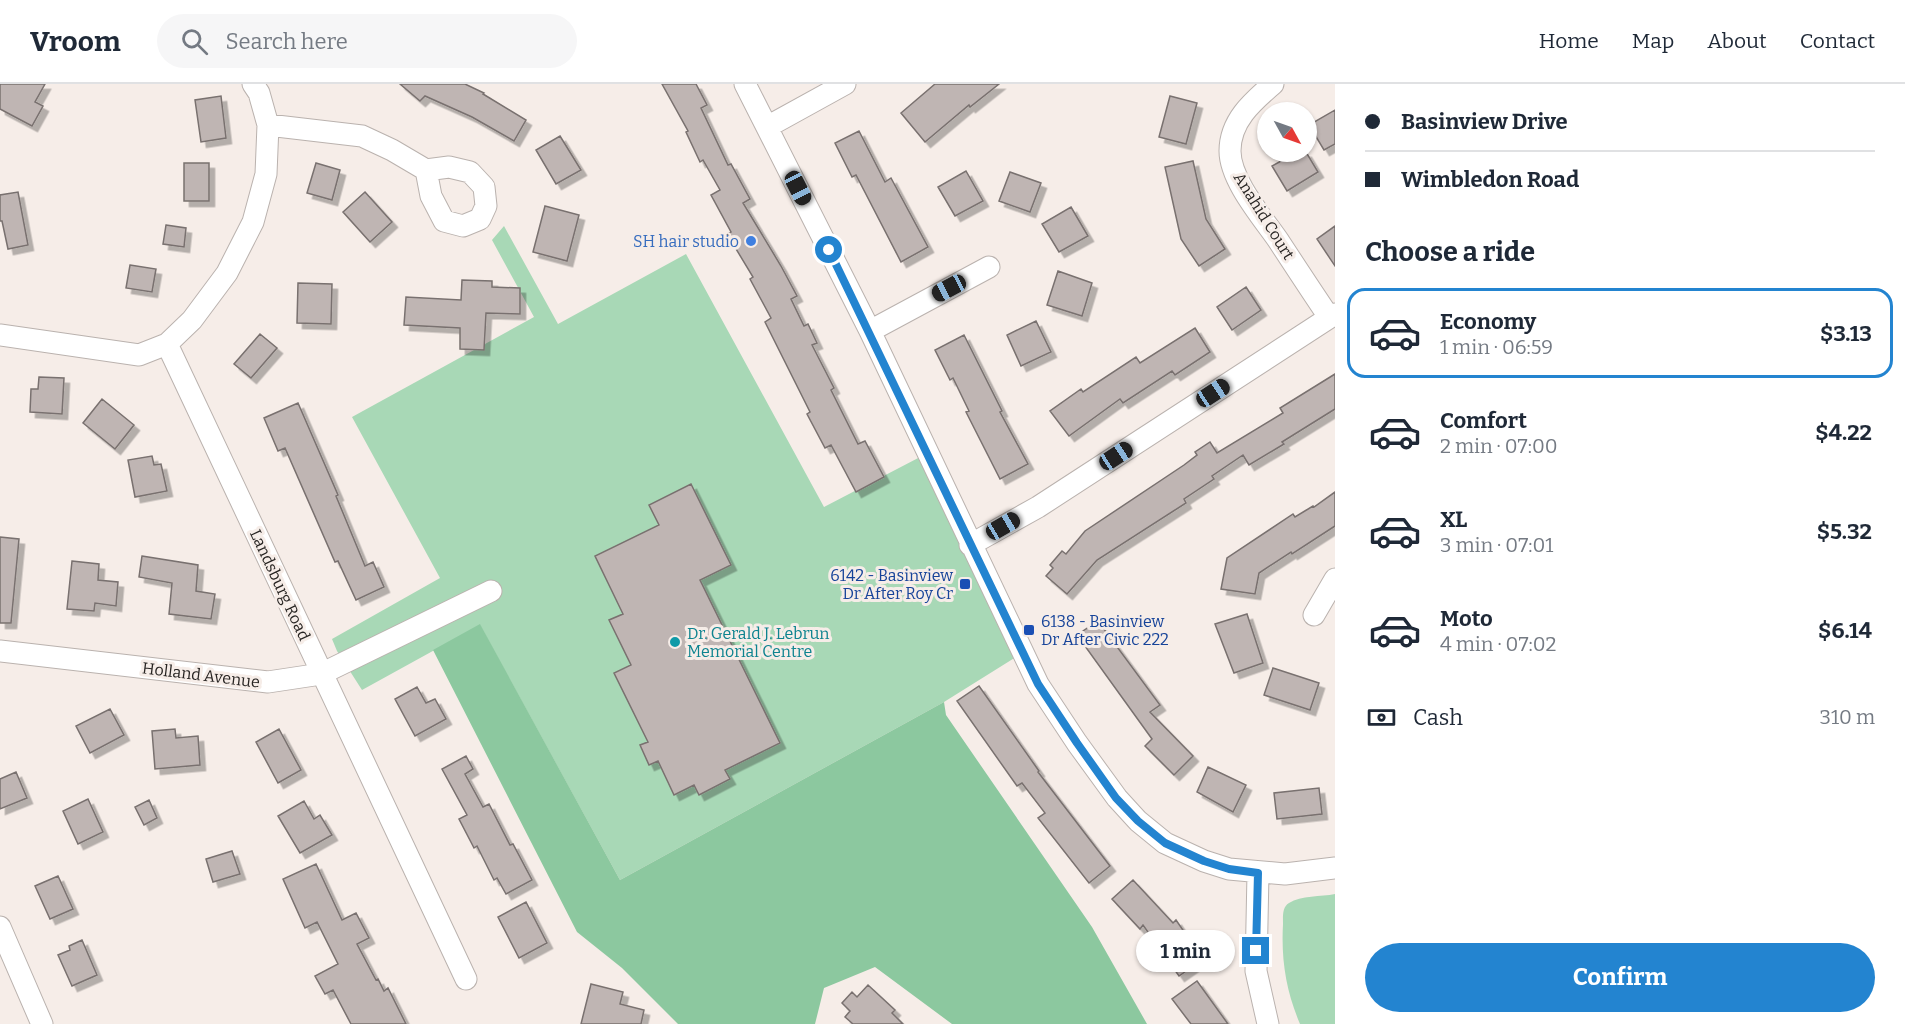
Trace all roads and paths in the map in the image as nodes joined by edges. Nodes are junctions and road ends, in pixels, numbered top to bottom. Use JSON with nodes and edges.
{"nodes":[{"id":1,"x":253,"y":84,"type":"edge"},
{"id":2,"x":745,"y":84,"type":"edge"},
{"id":3,"x":845,"y":84,"type":"edge"},
{"id":4,"x":1273,"y":84,"type":"edge"},
{"id":5,"x":268,"y":125,"type":"junction"},
{"id":6,"x":767,"y":127,"type":"junction"},
{"id":7,"x":426,"y":170,"type":"dead end"},
{"id":8,"x":989,"y":267,"type":"dead end"},
{"id":9,"x":1332,"y":315,"type":"edge"},
{"id":10,"x":870,"y":331,"type":"junction"},
{"id":11,"x":0,"y":335,"type":"edge"},
{"id":12,"x":167,"y":344,"type":"junction"},
{"id":13,"x":970,"y":545,"type":"junction"},
{"id":14,"x":1335,"y":579,"type":"edge"},
{"id":15,"x":491,"y":591,"type":"dead end"},
{"id":16,"x":1314,"y":615,"type":"dead end"},
{"id":17,"x":0,"y":651,"type":"edge"},
{"id":18,"x":321,"y":674,"type":"junction"},
{"id":19,"x":1335,"y":868,"type":"edge"},
{"id":20,"x":1258,"y":873,"type":"junction"},
{"id":21,"x":0,"y":927,"type":"edge"},
{"id":22,"x":466,"y":979,"type":"dead end"},
{"id":23,"x":42,"y":1024,"type":"edge"},
{"id":24,"x":1268,"y":1024,"type":"edge"}],
"edges":[{"from":1,"to":5,"type":"street"},
{"from":2,"to":6,"type":"street"},
{"from":3,"to":6,"type":"street"},
{"from":4,"to":9,"type":"street","name":"Anahid Court"},
{"from":5,"to":7,"type":"street"},
{"from":5,"to":12,"type":"street"},
{"from":6,"to":10,"type":"street"},
{"from":8,"to":10,"type":"street"},
{"from":9,"to":13,"type":"street"},
{"from":10,"to":13,"type":"street"},
{"from":11,"to":12,"type":"street"},
{"from":12,"to":18,"type":"street","name":"Landsburg Road"},
{"from":13,"to":20,"type":"street"},
{"from":14,"to":16,"type":"street"},
{"from":15,"to":18,"type":"street","name":"Holland Avenue"},
{"from":17,"to":18,"type":"street","name":"Holland Avenue"},
{"from":18,"to":22,"type":"street","name":"Landsburg Road"},
{"from":19,"to":20,"type":"street"},
{"from":20,"to":24,"type":"street"},
{"from":21,"to":23,"type":"street"}]}
